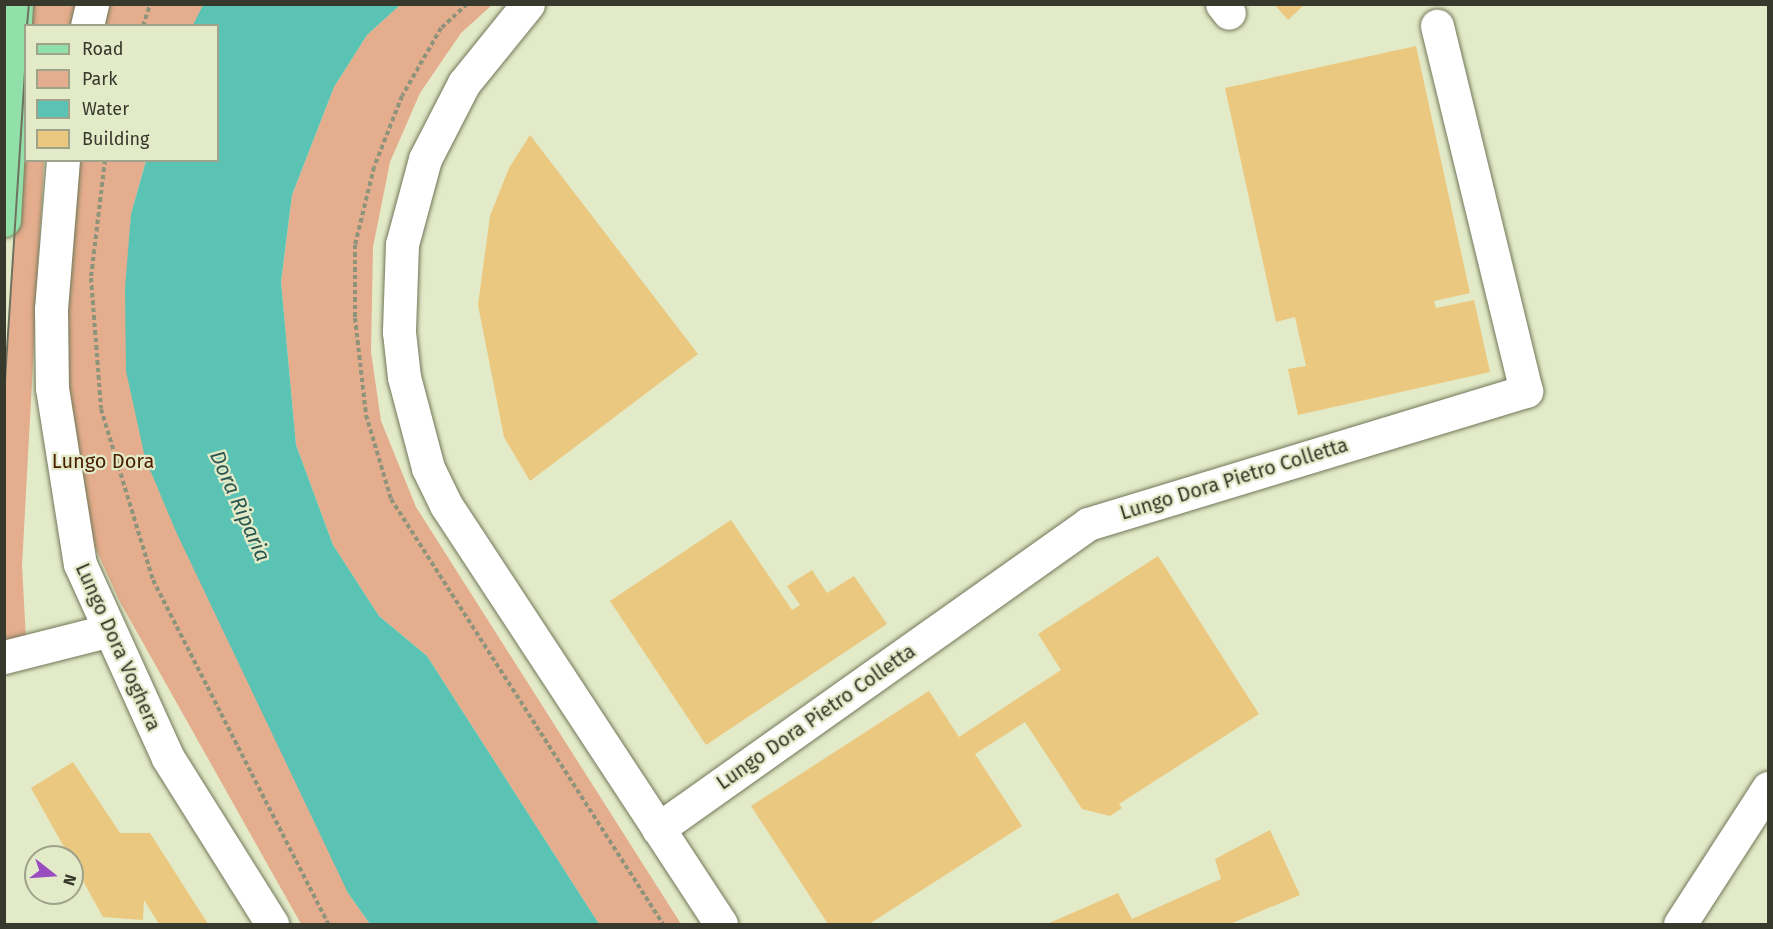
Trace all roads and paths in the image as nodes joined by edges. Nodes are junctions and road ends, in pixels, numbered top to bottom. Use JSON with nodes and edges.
{"nodes":[{"id":1,"x":16,"y":4,"type":"edge"},
{"id":2,"x":92,"y":4,"type":"edge"},
{"id":3,"x":150,"y":4,"type":"edge"},
{"id":4,"x":528,"y":4,"type":"edge"},
{"id":5,"x":87,"y":24,"type":"edge"},
{"id":6,"x":144,"y":24,"type":"edge"},
{"id":7,"x":1437,"y":26,"type":"dead end"},
{"id":8,"x":63,"y":162,"type":"edge"},
{"id":9,"x":105,"y":162,"type":"edge"},
{"id":10,"x":6,"y":178,"type":"edge"},
{"id":11,"x":4,"y":220,"type":"edge"},
{"id":12,"x":107,"y":631,"type":"junction"},
{"id":13,"x":4,"y":657,"type":"edge"},
{"id":14,"x":1768,"y":788,"type":"edge"},
{"id":15,"x":658,"y":830,"type":"junction"},
{"id":16,"x":272,"y":924,"type":"edge"},
{"id":17,"x":328,"y":924,"type":"edge"},
{"id":18,"x":721,"y":924,"type":"edge"},
{"id":19,"x":1680,"y":924,"type":"edge"}],
"edges":[{"from":1,"to":10,"type":"main road"},
{"from":2,"to":5,"type":"street"},
{"from":3,"to":6,"type":"path"},
{"from":4,"to":15,"type":"street"},
{"from":7,"to":15,"type":"street","name":"Lungo Dora Pietro Colletta"},
{"from":8,"to":12,"type":"street","name":"Lungo Dora Voghera"},
{"from":9,"to":17,"type":"path"},
{"from":10,"to":11,"type":"main road"},
{"from":12,"to":13,"type":"street"},
{"from":12,"to":16,"type":"street","name":"Lungo Dora Voghera"},
{"from":14,"to":19,"type":"street"},
{"from":15,"to":18,"type":"street"}]}
